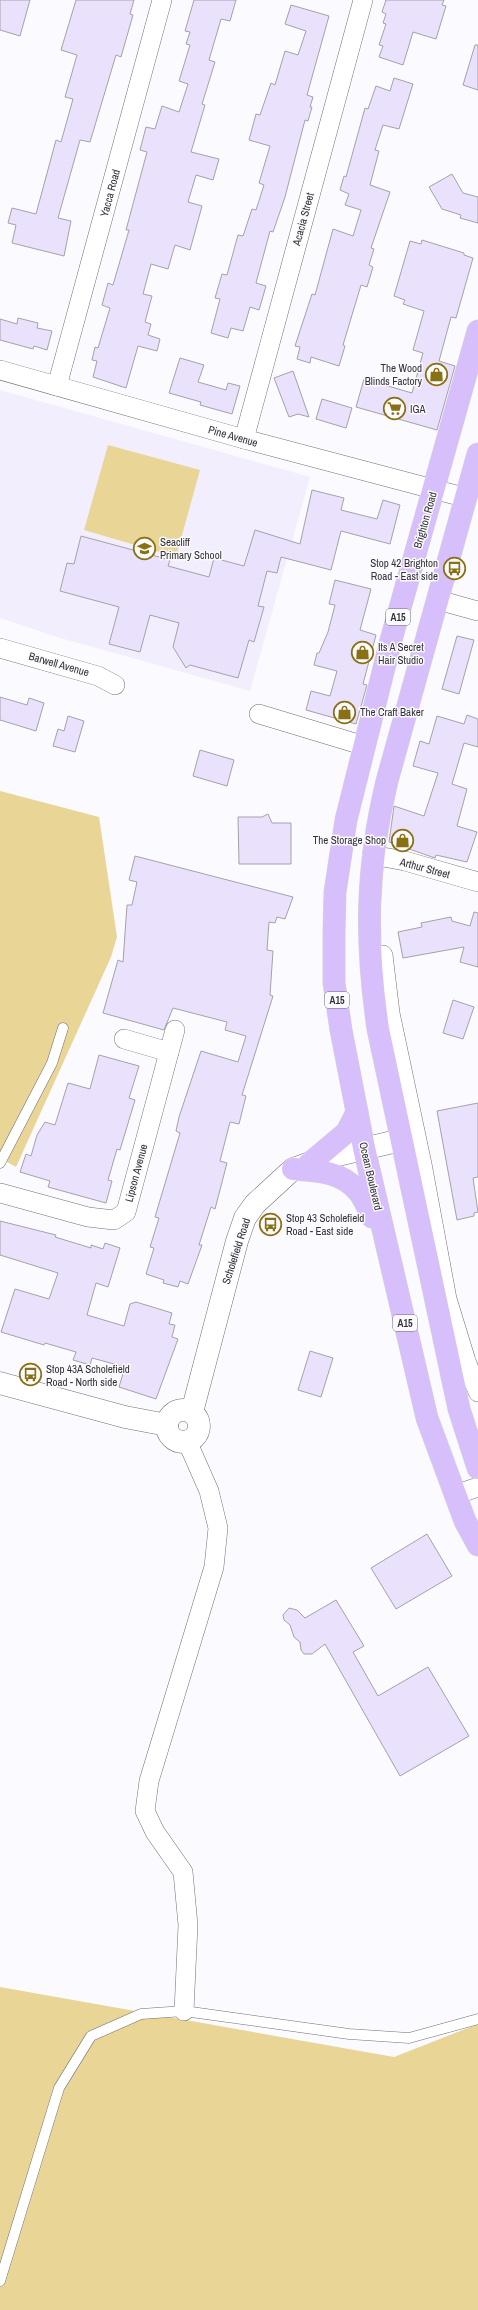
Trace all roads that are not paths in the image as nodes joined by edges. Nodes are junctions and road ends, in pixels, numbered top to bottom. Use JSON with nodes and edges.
{"nodes":[{"id":1,"x":162,"y":0,"type":"edge"},
{"id":2,"x":363,"y":0,"type":"edge"},
{"id":3,"x":477,"y":337,"type":"edge"},
{"id":4,"x":0,"y":370,"type":"edge"},
{"id":5,"x":57,"y":386,"type":"junction"},
{"id":6,"x":244,"y":439,"type":"junction"},
{"id":7,"x":478,"y":454,"type":"edge"},
{"id":8,"x":434,"y":489,"type":"junction"},
{"id":9,"x":467,"y":498,"type":"junction"},
{"id":10,"x":438,"y":600,"type":"junction"},
{"id":11,"x":478,"y":611,"type":"edge"},
{"id":12,"x":0,"y":648,"type":"edge"},
{"id":13,"x":116,"y":685,"type":"dead end"},
{"id":14,"x":259,"y":714,"type":"dead end"},
{"id":15,"x":365,"y":746,"type":"junction"},
{"id":16,"x":340,"y":850,"type":"joint"},
{"id":17,"x":372,"y":855,"type":"junction"},
{"id":18,"x":478,"y":882,"type":"edge"},
{"id":19,"x":383,"y":955,"type":"dead end"},
{"id":20,"x":63,"y":1028,"type":"dead end"},
{"id":21,"x":175,"y":1030,"type":"dead end"},
{"id":22,"x":124,"y":1039,"type":"dead end"},
{"id":23,"x":169,"y":1052,"type":"junction"},
{"id":24,"x":357,"y":1112,"type":"junction"},
{"id":25,"x":401,"y":1140,"type":"junction"},
{"id":26,"x":364,"y":1148,"type":"junction"},
{"id":27,"x":0,"y":1163,"type":"edge"},
{"id":28,"x":301,"y":1167,"type":"junction"},
{"id":29,"x":0,"y":1193,"type":"edge"},
{"id":30,"x":386,"y":1243,"type":"junction"},
{"id":31,"x":0,"y":1384,"type":"edge"},
{"id":32,"x":478,"y":1392,"type":"edge"},
{"id":33,"x":192,"y":1412,"type":"junction"},
{"id":34,"x":167,"y":1425,"type":"junction"},
{"id":35,"x":187,"y":1441,"type":"junction"},
{"id":36,"x":478,"y":1468,"type":"edge"},
{"id":37,"x":478,"y":1487,"type":"edge"},
{"id":38,"x":456,"y":1495,"type":"junction"},
{"id":39,"x":478,"y":1545,"type":"edge"},
{"id":40,"x":184,"y":2011,"type":"junction"},
{"id":41,"x":478,"y":2019,"type":"edge"},
{"id":42,"x":0,"y":2281,"type":"edge"}],
"edges":[{"from":1,"to":5,"type":"street","name":"Yacca Road"},
{"from":2,"to":6,"type":"street","name":"Acacia Street"},
{"from":3,"to":8,"type":"main road","name":"Brighton Road","number":"A15"},
{"from":4,"to":5,"type":"street","name":"Pine Avenue"},
{"from":5,"to":6,"type":"street","name":"Pine Avenue"},
{"from":6,"to":8,"type":"street","name":"Pine Avenue"},
{"from":7,"to":9,"type":"main road"},
{"from":8,"to":9,"type":"street","name":"Pine Avenue"},
{"from":8,"to":15,"type":"main road","name":"Brighton Road","number":"A15"},
{"from":9,"to":10,"type":"main road"},
{"from":10,"to":11,"type":"street"},
{"from":10,"to":17,"type":"main road"},
{"from":12,"to":13,"type":"street","name":"Barwell Avenue"},
{"from":14,"to":15,"type":"street"},
{"from":15,"to":16,"type":"main road","name":"Brighton Road","number":"A15"},
{"from":16,"to":24,"type":"main road","name":"Ocean Boulevard","number":"A15"},
{"from":17,"to":18,"type":"street","name":"Arthur Street"},
{"from":17,"to":25,"type":"main road"},
{"from":19,"to":32,"type":"street"},
{"from":20,"to":27,"type":"lane"},
{"from":21,"to":23,"type":"street","name":"Lipson Avenue"},
{"from":22,"to":23,"type":"street"},
{"from":23,"to":29,"type":"street","name":"Lipson Avenue"},
{"from":24,"to":26,"type":"main road","name":"Ocean Boulevard","number":"A15"},
{"from":24,"to":28,"type":"main road"},
{"from":25,"to":26,"type":"street","name":"Scholefield Road"},
{"from":25,"to":36,"type":"main road"},
{"from":26,"to":28,"type":"street","name":"Scholefield Road"},
{"from":26,"to":30,"type":"main road","name":"Ocean Boulevard","number":"A15"},
{"from":28,"to":30,"type":"main road"},
{"from":28,"to":33,"type":"street","name":"Scholefield Road"},
{"from":30,"to":38,"type":"main road","name":"Ocean Boulevard","number":"A15"},
{"from":31,"to":34,"type":"street"},
{"from":33,"to":34,"type":"street"},
{"from":33,"to":35,"type":"street"},
{"from":34,"to":35,"type":"street"},
{"from":35,"to":40,"type":"street"},
{"from":37,"to":38,"type":"street"},
{"from":38,"to":39,"type":"main road","name":"Ocean Boulevard","number":"A15"},
{"from":40,"to":41,"type":"lane"},
{"from":40,"to":42,"type":"lane"}]}
